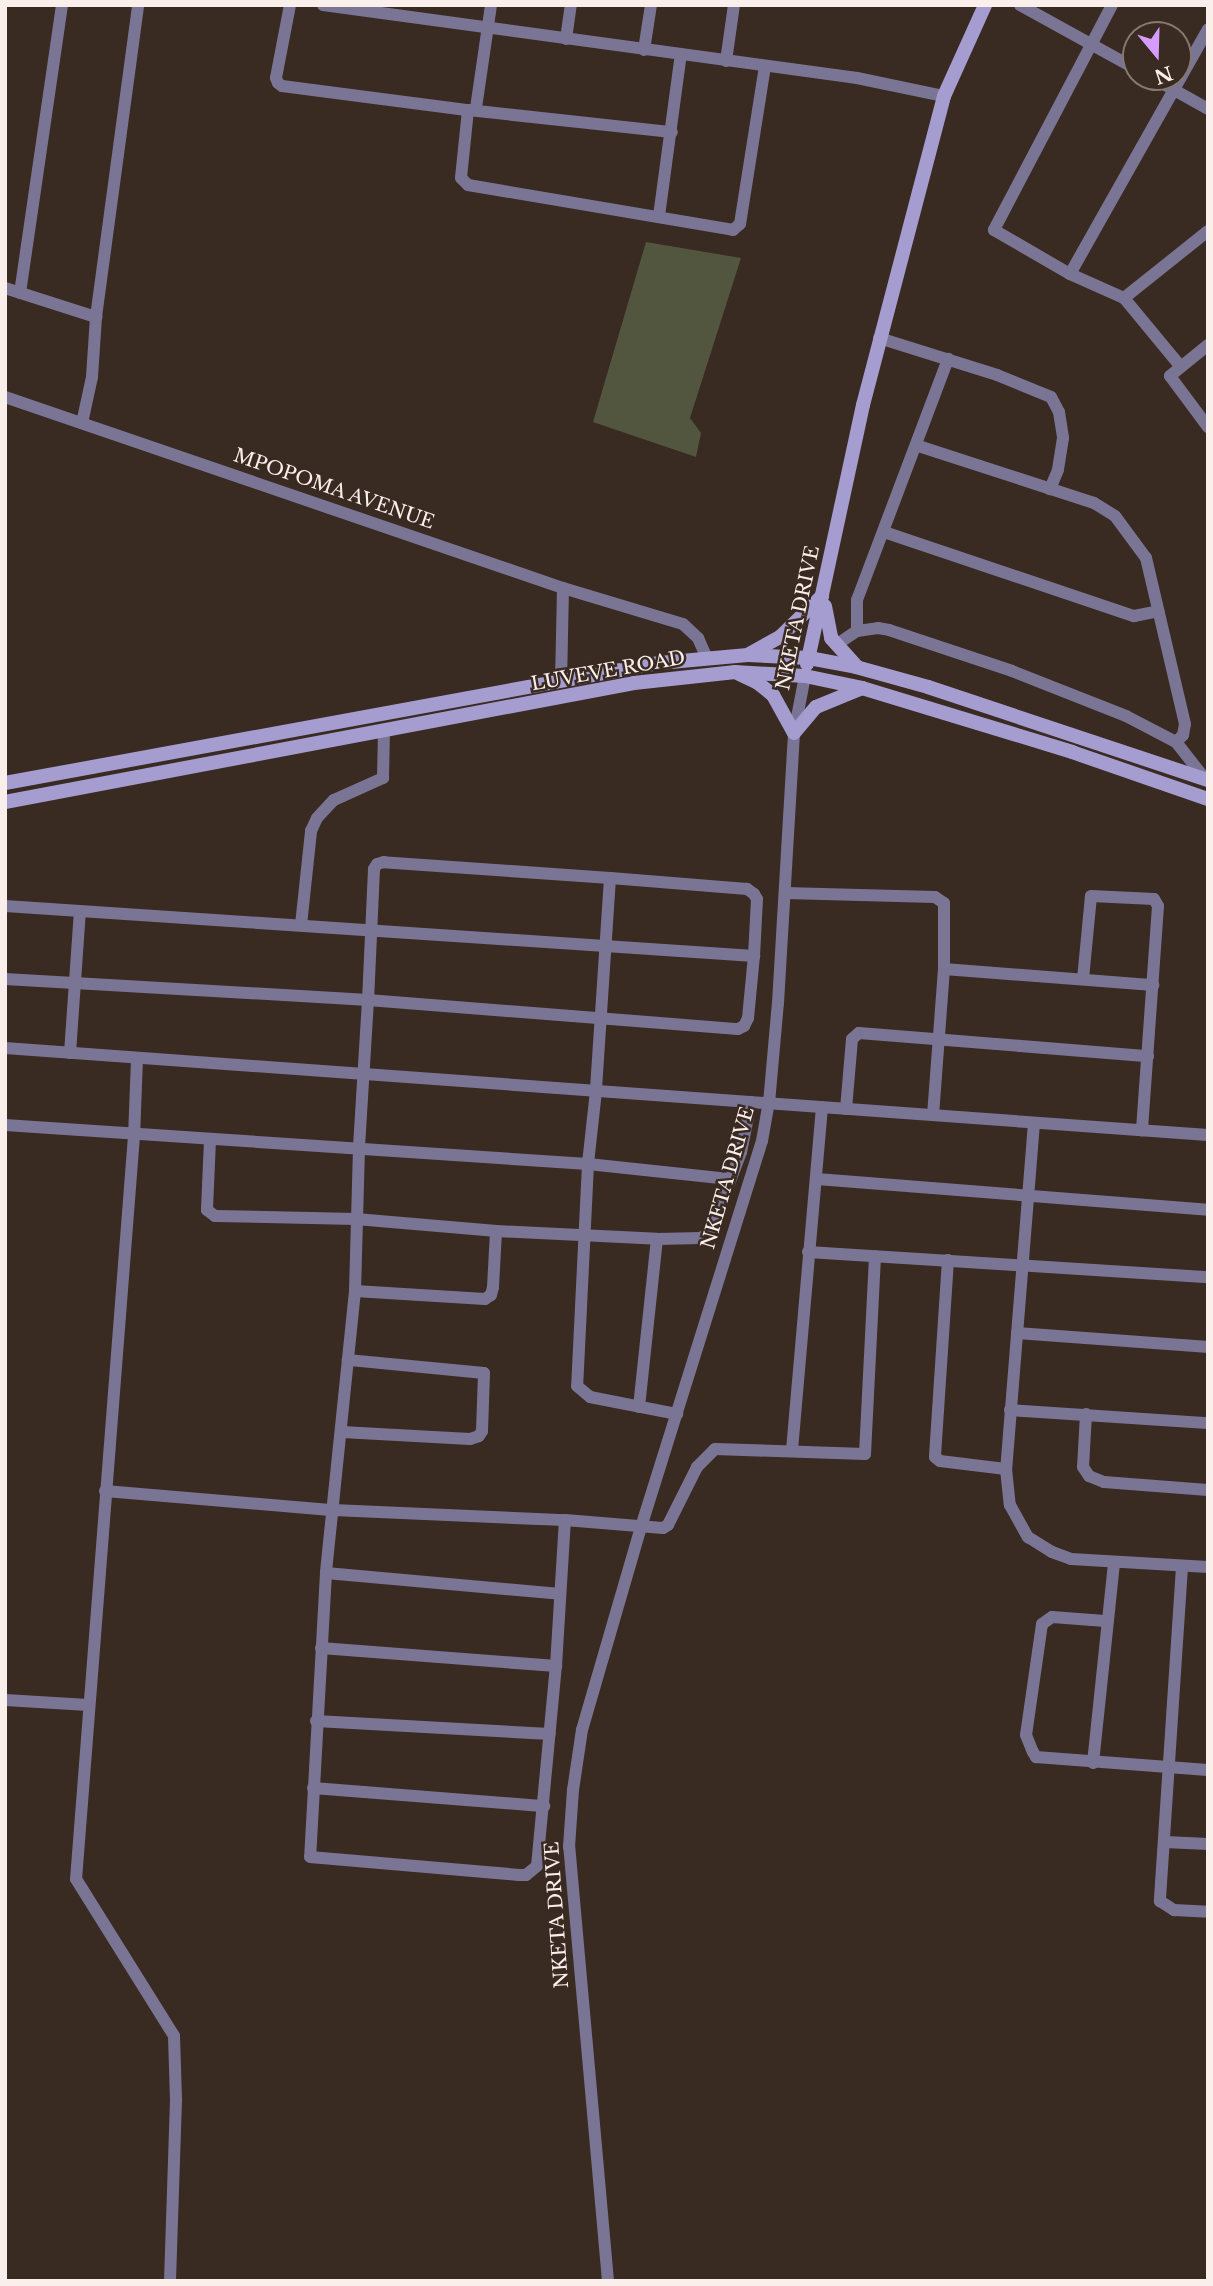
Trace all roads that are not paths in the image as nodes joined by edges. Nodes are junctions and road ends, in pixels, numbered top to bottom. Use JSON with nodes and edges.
{"nodes":[{"id":1,"x":62,"y":5,"type":"edge"},
{"id":2,"x":138,"y":5,"type":"edge"},
{"id":3,"x":290,"y":5,"type":"edge"},
{"id":4,"x":323,"y":5,"type":"edge"},
{"id":5,"x":491,"y":5,"type":"edge"},
{"id":6,"x":571,"y":5,"type":"edge"},
{"id":7,"x":651,"y":5,"type":"edge"},
{"id":8,"x":734,"y":5,"type":"edge"},
{"id":9,"x":985,"y":5,"type":"edge"},
{"id":10,"x":1020,"y":5,"type":"edge"},
{"id":11,"x":1112,"y":5,"type":"edge"},
{"id":12,"x":331,"y":6,"type":"edge"},
{"id":13,"x":410,"y":12,"type":"edge"},
{"id":14,"x":488,"y":29,"type":"junction"},
{"id":15,"x":1208,"y":29,"type":"edge"},
{"id":16,"x":566,"y":39,"type":"junction"},
{"id":17,"x":1091,"y":44,"type":"junction"},
{"id":18,"x":644,"y":50,"type":"junction"},
{"id":19,"x":681,"y":54,"type":"junction"},
{"id":20,"x":1192,"y":56,"type":"edge"},
{"id":21,"x":726,"y":61,"type":"junction"},
{"id":22,"x":1122,"y":61,"type":"edge"},
{"id":23,"x":765,"y":66,"type":"junction"},
{"id":24,"x":1171,"y":91,"type":"edge"},
{"id":25,"x":1176,"y":91,"type":"edge"},
{"id":26,"x":944,"y":96,"type":"junction"},
{"id":27,"x":472,"y":109,"type":"junction"},
{"id":28,"x":1208,"y":109,"type":"edge"},
{"id":29,"x":672,"y":132,"type":"junction"},
{"id":30,"x":659,"y":216,"type":"junction"},
{"id":31,"x":1208,"y":231,"type":"edge"},
{"id":32,"x":1070,"y":274,"type":"junction"},
{"id":33,"x":5,"y":288,"type":"edge"},
{"id":34,"x":20,"y":293,"type":"junction"},
{"id":35,"x":1124,"y":298,"type":"junction"},
{"id":36,"x":96,"y":317,"type":"junction"},
{"id":37,"x":880,"y":338,"type":"junction"},
{"id":38,"x":1208,"y":345,"type":"edge"},
{"id":39,"x":948,"y":359,"type":"junction"},
{"id":40,"x":1181,"y":367,"type":"junction"},
{"id":41,"x":5,"y":397,"type":"edge"},
{"id":42,"x":82,"y":423,"type":"junction"},
{"id":43,"x":1208,"y":427,"type":"edge"},
{"id":44,"x":916,"y":445,"type":"junction"},
{"id":45,"x":1050,"y":489,"type":"junction"},
{"id":46,"x":884,"y":532,"type":"junction"},
{"id":47,"x":563,"y":588,"type":"junction"},
{"id":48,"x":824,"y":594,"type":"junction"},
{"id":49,"x":1159,"y":611,"type":"junction"},
{"id":50,"x":857,"y":631,"type":"junction"},
{"id":51,"x":836,"y":645,"type":"junction"},
{"id":52,"x":748,"y":655,"type":"junction"},
{"id":53,"x":707,"y":658,"type":"junction"},
{"id":54,"x":809,"y":658,"type":"junction"},
{"id":55,"x":856,"y":667,"type":"junction"},
{"id":56,"x":735,"y":672,"type":"junction"},
{"id":57,"x":805,"y":676,"type":"junction"},
{"id":58,"x":561,"y":680,"type":"junction"},
{"id":59,"x":862,"y":688,"type":"junction"},
{"id":60,"x":384,"y":731,"type":"junction"},
{"id":61,"x":794,"y":733,"type":"junction"},
{"id":62,"x":1176,"y":742,"type":"junction"},
{"id":63,"x":1206,"y":779,"type":"edge"},
{"id":64,"x":5,"y":783,"type":"edge"},
{"id":65,"x":1208,"y":799,"type":"edge"},
{"id":66,"x":5,"y":802,"type":"edge"},
{"id":67,"x":610,"y":878,"type":"junction"},
{"id":68,"x":785,"y":892,"type":"junction"},
{"id":69,"x":5,"y":906,"type":"edge"},
{"id":70,"x":80,"y":911,"type":"junction"},
{"id":71,"x":301,"y":925,"type":"junction"},
{"id":72,"x":371,"y":929,"type":"junction"},
{"id":73,"x":606,"y":947,"type":"junction"},
{"id":74,"x":754,"y":956,"type":"junction"},
{"id":75,"x":944,"y":969,"type":"junction"},
{"id":76,"x":5,"y":979,"type":"edge"},
{"id":77,"x":1083,"y":979,"type":"junction"},
{"id":78,"x":74,"y":982,"type":"junction"},
{"id":79,"x":1153,"y":985,"type":"junction"},
{"id":80,"x":368,"y":1000,"type":"junction"},
{"id":81,"x":601,"y":1018,"type":"junction"},
{"id":82,"x":938,"y":1039,"type":"junction"},
{"id":83,"x":5,"y":1048,"type":"edge"},
{"id":84,"x":70,"y":1053,"type":"junction"},
{"id":85,"x":1148,"y":1056,"type":"junction"},
{"id":86,"x":136,"y":1059,"type":"junction"},
{"id":87,"x":362,"y":1075,"type":"junction"},
{"id":88,"x":596,"y":1091,"type":"junction"},
{"id":89,"x":751,"y":1102,"type":"junction"},
{"id":90,"x":769,"y":1103,"type":"junction"},
{"id":91,"x":822,"y":1107,"type":"junction"},
{"id":92,"x":846,"y":1109,"type":"junction"},
{"id":93,"x":933,"y":1115,"type":"junction"},
{"id":94,"x":1034,"y":1123,"type":"junction"},
{"id":95,"x":5,"y":1125,"type":"edge"},
{"id":96,"x":1142,"y":1130,"type":"junction"},
{"id":97,"x":1208,"y":1135,"type":"edge"},
{"id":98,"x":134,"y":1136,"type":"junction"},
{"id":99,"x":210,"y":1140,"type":"junction"},
{"id":100,"x":359,"y":1148,"type":"junction"},
{"id":101,"x":588,"y":1164,"type":"junction"},
{"id":102,"x":729,"y":1179,"type":"junction"},
{"id":103,"x":817,"y":1179,"type":"junction"},
{"id":104,"x":1026,"y":1196,"type":"junction"},
{"id":105,"x":1208,"y":1210,"type":"edge"},
{"id":106,"x":356,"y":1219,"type":"junction"},
{"id":107,"x":496,"y":1231,"type":"junction"},
{"id":108,"x":584,"y":1234,"type":"junction"},
{"id":109,"x":657,"y":1239,"type":"junction"},
{"id":110,"x":808,"y":1252,"type":"junction"},
{"id":111,"x":875,"y":1256,"type":"junction"},
{"id":112,"x":948,"y":1260,"type":"junction"},
{"id":113,"x":1021,"y":1264,"type":"junction"},
{"id":114,"x":1208,"y":1277,"type":"edge"},
{"id":115,"x":355,"y":1290,"type":"junction"},
{"id":116,"x":1017,"y":1333,"type":"junction"},
{"id":117,"x":1208,"y":1347,"type":"edge"},
{"id":118,"x":348,"y":1360,"type":"junction"},
{"id":119,"x":639,"y":1407,"type":"junction"},
{"id":120,"x":1010,"y":1410,"type":"junction"},
{"id":121,"x":677,"y":1414,"type":"junction"},
{"id":122,"x":1086,"y":1414,"type":"junction"},
{"id":123,"x":1208,"y":1423,"type":"edge"},
{"id":124,"x":342,"y":1432,"type":"junction"},
{"id":125,"x":792,"y":1450,"type":"junction"},
{"id":126,"x":1006,"y":1469,"type":"junction"},
{"id":127,"x":1208,"y":1490,"type":"edge"},
{"id":128,"x":105,"y":1491,"type":"junction"},
{"id":129,"x":333,"y":1510,"type":"junction"},
{"id":130,"x":565,"y":1520,"type":"junction"},
{"id":131,"x":641,"y":1527,"type":"junction"},
{"id":132,"x":1114,"y":1562,"type":"junction"},
{"id":133,"x":1182,"y":1567,"type":"junction"},
{"id":134,"x":1208,"y":1567,"type":"edge"},
{"id":135,"x":326,"y":1573,"type":"junction"},
{"id":136,"x":560,"y":1594,"type":"junction"},
{"id":137,"x":1105,"y":1621,"type":"junction"},
{"id":138,"x":321,"y":1648,"type":"junction"},
{"id":139,"x":556,"y":1665,"type":"junction"},
{"id":140,"x":5,"y":1700,"type":"edge"},
{"id":141,"x":88,"y":1705,"type":"junction"},
{"id":142,"x":316,"y":1721,"type":"junction"},
{"id":143,"x":550,"y":1734,"type":"junction"},
{"id":144,"x":1093,"y":1763,"type":"junction"},
{"id":145,"x":1167,"y":1768,"type":"junction"},
{"id":146,"x":1208,"y":1770,"type":"edge"},
{"id":147,"x":313,"y":1788,"type":"junction"},
{"id":148,"x":544,"y":1806,"type":"junction"},
{"id":149,"x":1165,"y":1842,"type":"junction"},
{"id":150,"x":1208,"y":1844,"type":"edge"},
{"id":151,"x":1208,"y":1912,"type":"edge"},
{"id":152,"x":170,"y":2281,"type":"edge"},
{"id":153,"x":608,"y":2281,"type":"edge"}],
"edges":[{"from":1,"to":34,"type":"street"},
{"from":2,"to":36,"type":"street"},
{"from":3,"to":27,"type":"street"},
{"from":4,"to":12,"type":"street"},
{"from":5,"to":14,"type":"street"},
{"from":6,"to":16,"type":"street"},
{"from":7,"to":18,"type":"street"},
{"from":8,"to":21,"type":"street"},
{"from":9,"to":26,"type":"street","name":"NKETA DRIVE"},
{"from":10,"to":17,"type":"street"},
{"from":11,"to":17,"type":"street"},
{"from":12,"to":13,"type":"street"},
{"from":13,"to":14,"type":"street"},
{"from":14,"to":16,"type":"street"},
{"from":14,"to":27,"type":"street"},
{"from":15,"to":20,"type":"street"},
{"from":16,"to":18,"type":"street"},
{"from":17,"to":22,"type":"street"},
{"from":17,"to":32,"type":"street"},
{"from":18,"to":19,"type":"street"},
{"from":19,"to":21,"type":"street"},
{"from":19,"to":29,"type":"street"},
{"from":21,"to":23,"type":"street"},
{"from":23,"to":26,"type":"street"},
{"from":23,"to":30,"type":"street"},
{"from":24,"to":32,"type":"street"},
{"from":25,"to":28,"type":"street"},
{"from":26,"to":37,"type":"street","name":"NKETA DRIVE"},
{"from":27,"to":29,"type":"street"},
{"from":27,"to":30,"type":"street"},
{"from":29,"to":30,"type":"street"},
{"from":31,"to":35,"type":"street"},
{"from":32,"to":35,"type":"street"},
{"from":33,"to":34,"type":"street"},
{"from":34,"to":36,"type":"street"},
{"from":35,"to":40,"type":"street"},
{"from":36,"to":42,"type":"street"},
{"from":37,"to":39,"type":"street"},
{"from":37,"to":48,"type":"street","name":"NKETA DRIVE"},
{"from":38,"to":40,"type":"street"},
{"from":39,"to":44,"type":"street"},
{"from":39,"to":45,"type":"street"},
{"from":40,"to":43,"type":"street"},
{"from":41,"to":42,"type":"street","name":"MPOPOMA AVENUE"},
{"from":42,"to":47,"type":"street","name":"MPOPOMA AVENUE"},
{"from":44,"to":45,"type":"street"},
{"from":44,"to":46,"type":"street"},
{"from":45,"to":49,"type":"street"},
{"from":46,"to":49,"type":"street"},
{"from":46,"to":50,"type":"street"},
{"from":47,"to":53,"type":"street","name":"MPOPOMA AVENUE"},
{"from":47,"to":58,"type":"street"},
{"from":48,"to":51,"type":"street"},
{"from":48,"to":52,"type":"street"},
{"from":48,"to":54,"type":"street","name":"NKETA DRIVE"},
{"from":49,"to":62,"type":"street"},
{"from":50,"to":51,"type":"street"},
{"from":50,"to":62,"type":"street"},
{"from":51,"to":55,"type":"street"},
{"from":52,"to":53,"type":"street","name":"LUVEVE ROAD"},
{"from":52,"to":54,"type":"street","name":"LUVEVE ROAD"},
{"from":53,"to":58,"type":"street","name":"LUVEVE ROAD"},
{"from":54,"to":55,"type":"street","name":"LUVEVE ROAD"},
{"from":54,"to":57,"type":"street","name":"NKETA DRIVE"},
{"from":55,"to":63,"type":"street","name":"LUVEVE ROAD"},
{"from":56,"to":57,"type":"street","name":"LUVEVE ROAD"},
{"from":56,"to":60,"type":"street","name":"LUVEVE ROAD"},
{"from":56,"to":61,"type":"street"},
{"from":57,"to":59,"type":"street","name":"LUVEVE ROAD"},
{"from":57,"to":61,"type":"street","name":"NKETA DRIVE"},
{"from":58,"to":64,"type":"street","name":"LUVEVE ROAD"},
{"from":59,"to":61,"type":"street"},
{"from":59,"to":65,"type":"street","name":"LUVEVE ROAD"},
{"from":60,"to":66,"type":"street","name":"LUVEVE ROAD"},
{"from":60,"to":71,"type":"street"},
{"from":61,"to":68,"type":"street","name":"NKETA DRIVE"},
{"from":62,"to":63,"type":"street"},
{"from":67,"to":72,"type":"street"},
{"from":67,"to":73,"type":"street"},
{"from":67,"to":74,"type":"street"},
{"from":68,"to":75,"type":"street"},
{"from":68,"to":90,"type":"street","name":"NKETA DRIVE"},
{"from":69,"to":70,"type":"street"},
{"from":70,"to":71,"type":"street"},
{"from":70,"to":78,"type":"street"},
{"from":71,"to":72,"type":"street"},
{"from":72,"to":73,"type":"street"},
{"from":72,"to":80,"type":"street"},
{"from":73,"to":74,"type":"street"},
{"from":73,"to":81,"type":"street"},
{"from":74,"to":81,"type":"street"},
{"from":75,"to":77,"type":"street"},
{"from":75,"to":82,"type":"street"},
{"from":76,"to":78,"type":"street"},
{"from":77,"to":79,"type":"street"},
{"from":77,"to":79,"type":"street"},
{"from":78,"to":80,"type":"street"},
{"from":78,"to":84,"type":"street"},
{"from":79,"to":85,"type":"street"},
{"from":80,"to":81,"type":"street"},
{"from":80,"to":87,"type":"street"},
{"from":81,"to":88,"type":"street"},
{"from":82,"to":85,"type":"street"},
{"from":82,"to":92,"type":"street"},
{"from":82,"to":93,"type":"street"},
{"from":83,"to":84,"type":"street"},
{"from":84,"to":86,"type":"street"},
{"from":85,"to":96,"type":"street"},
{"from":86,"to":87,"type":"street"},
{"from":86,"to":98,"type":"street"},
{"from":87,"to":88,"type":"street"},
{"from":87,"to":100,"type":"street"},
{"from":88,"to":89,"type":"street"},
{"from":88,"to":101,"type":"street"},
{"from":89,"to":90,"type":"street"},
{"from":89,"to":102,"type":"street"},
{"from":90,"to":91,"type":"street"},
{"from":90,"to":121,"type":"street","name":"NKETA DRIVE"},
{"from":91,"to":92,"type":"street"},
{"from":91,"to":103,"type":"street"},
{"from":92,"to":93,"type":"street"},
{"from":93,"to":94,"type":"street"},
{"from":94,"to":96,"type":"street"},
{"from":94,"to":104,"type":"street"},
{"from":95,"to":98,"type":"street"},
{"from":96,"to":97,"type":"street"},
{"from":98,"to":99,"type":"street"},
{"from":98,"to":128,"type":"street"},
{"from":99,"to":100,"type":"street"},
{"from":99,"to":106,"type":"street"},
{"from":100,"to":101,"type":"street"},
{"from":100,"to":106,"type":"street"},
{"from":101,"to":102,"type":"street"},
{"from":101,"to":108,"type":"street"},
{"from":102,"to":109,"type":"street"},
{"from":103,"to":104,"type":"street"},
{"from":103,"to":110,"type":"street"},
{"from":104,"to":105,"type":"street"},
{"from":104,"to":113,"type":"street"},
{"from":106,"to":107,"type":"street"},
{"from":106,"to":115,"type":"street"},
{"from":107,"to":108,"type":"street"},
{"from":107,"to":115,"type":"street"},
{"from":108,"to":109,"type":"street"},
{"from":108,"to":119,"type":"street"},
{"from":109,"to":119,"type":"street"},
{"from":110,"to":111,"type":"street"},
{"from":110,"to":125,"type":"street"},
{"from":111,"to":112,"type":"street"},
{"from":111,"to":125,"type":"street"},
{"from":112,"to":113,"type":"street"},
{"from":112,"to":126,"type":"street"},
{"from":113,"to":114,"type":"street"},
{"from":113,"to":116,"type":"street"},
{"from":115,"to":118,"type":"street"},
{"from":116,"to":117,"type":"street"},
{"from":116,"to":120,"type":"street"},
{"from":118,"to":124,"type":"street"},
{"from":118,"to":124,"type":"street"},
{"from":119,"to":121,"type":"street"},
{"from":120,"to":122,"type":"street"},
{"from":120,"to":126,"type":"street"},
{"from":121,"to":131,"type":"street","name":"NKETA DRIVE"},
{"from":122,"to":123,"type":"street"},
{"from":122,"to":127,"type":"street"},
{"from":124,"to":129,"type":"street"},
{"from":125,"to":131,"type":"street"},
{"from":126,"to":132,"type":"street"},
{"from":128,"to":129,"type":"street"},
{"from":128,"to":141,"type":"street"},
{"from":129,"to":130,"type":"street"},
{"from":129,"to":135,"type":"street"},
{"from":130,"to":131,"type":"street"},
{"from":130,"to":136,"type":"street"},
{"from":131,"to":153,"type":"street","name":"NKETA DRIVE"},
{"from":132,"to":133,"type":"street"},
{"from":132,"to":137,"type":"street"},
{"from":133,"to":134,"type":"street"},
{"from":133,"to":145,"type":"street"},
{"from":135,"to":136,"type":"street"},
{"from":135,"to":138,"type":"street"},
{"from":136,"to":139,"type":"street"},
{"from":137,"to":144,"type":"street"},
{"from":137,"to":144,"type":"street"},
{"from":138,"to":139,"type":"street"},
{"from":138,"to":142,"type":"street"},
{"from":139,"to":143,"type":"street"},
{"from":140,"to":141,"type":"street"},
{"from":141,"to":152,"type":"street"},
{"from":142,"to":143,"type":"street"},
{"from":142,"to":147,"type":"street"},
{"from":143,"to":148,"type":"street"},
{"from":144,"to":145,"type":"street"},
{"from":145,"to":146,"type":"street"},
{"from":145,"to":149,"type":"street"},
{"from":147,"to":148,"type":"street"},
{"from":147,"to":148,"type":"street"},
{"from":149,"to":150,"type":"street"},
{"from":149,"to":151,"type":"street"}]}
